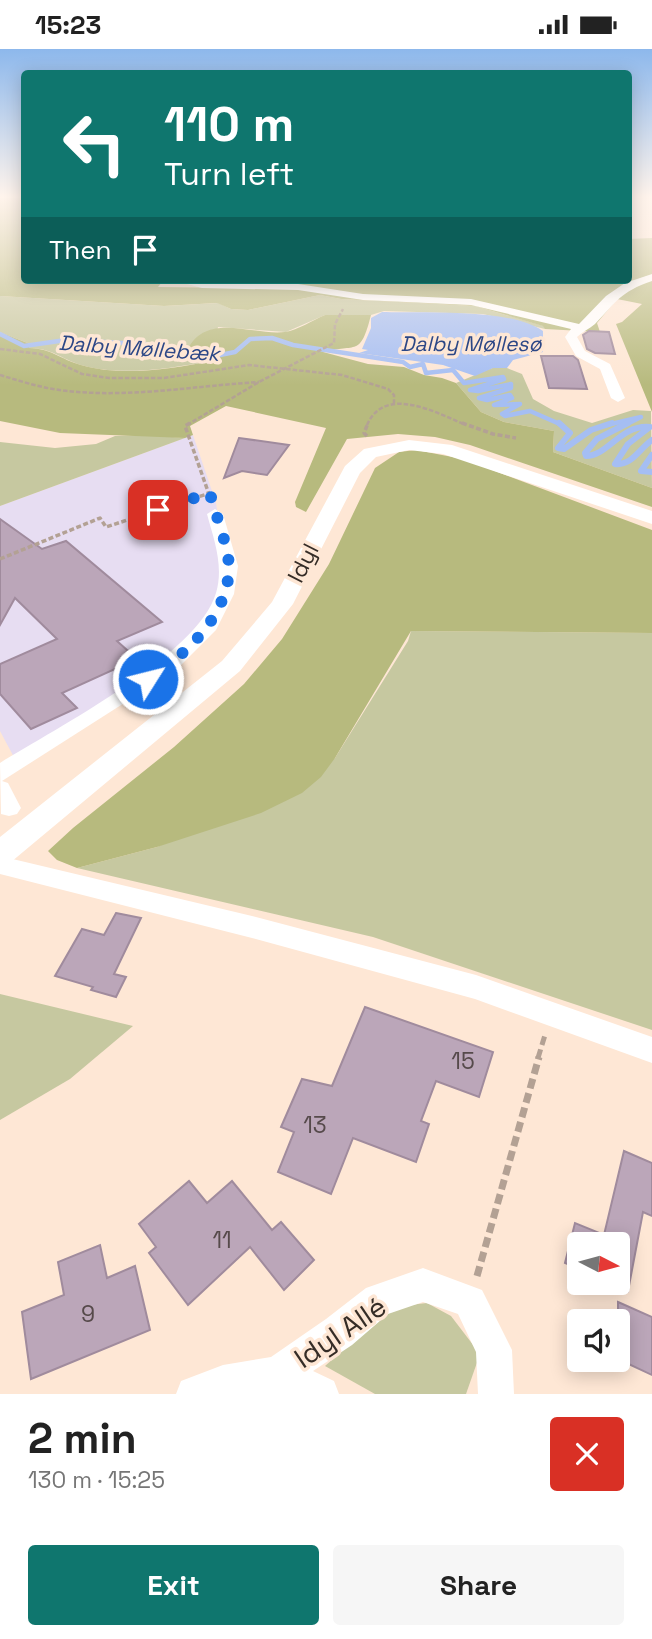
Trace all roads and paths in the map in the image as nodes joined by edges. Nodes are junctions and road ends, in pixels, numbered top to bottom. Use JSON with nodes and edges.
{"nodes":[{"id":1,"x":652,"y":277,"type":"edge"},
{"id":2,"x":197,"y":284,"type":"edge"},
{"id":3,"x":632,"y":284,"type":"edge"},
{"id":4,"x":632,"y":284,"type":"edge"},
{"id":5,"x":350,"y":296,"type":"junction"},
{"id":6,"x":580,"y":328,"type":"junction"},
{"id":7,"x":0,"y":349,"type":"edge"},
{"id":8,"x":285,"y":369,"type":"junction"},
{"id":9,"x":0,"y":375,"type":"edge"},
{"id":10,"x":259,"y":382,"type":"junction"},
{"id":11,"x":618,"y":398,"type":"dead end"},
{"id":12,"x":394,"y":403,"type":"junction"},
{"id":13,"x":516,"y":438,"type":"dead end"},
{"id":14,"x":381,"y":449,"type":"junction"},
{"id":15,"x":210,"y":493,"type":"junction"},
{"id":16,"x":215,"y":514,"type":"joint"},
{"id":17,"x":652,"y":518,"type":"edge"},
{"id":18,"x":0,"y":559,"type":"edge"},
{"id":19,"x":0,"y":774,"type":"edge"},
{"id":20,"x":0,"y":854,"type":"edge"},
{"id":21,"x":0,"y":865,"type":"edge"},
{"id":22,"x":551,"y":1014,"type":"junction"},
{"id":23,"x":652,"y":1050,"type":"edge"},
{"id":24,"x":470,"y":1302,"type":"junction"},
{"id":25,"x":277,"y":1374,"type":"junction"},
{"id":26,"x":194,"y":1394,"type":"edge"},
{"id":27,"x":321,"y":1394,"type":"edge"},
{"id":28,"x":496,"y":1394,"type":"edge"}],
"edges":[{"from":1,"to":3,"type":"street"},
{"from":2,"to":5,"type":"street"},
{"from":4,"to":6,"type":"street"},
{"from":5,"to":6,"type":"street"},
{"from":5,"to":8,"type":"path"},
{"from":6,"to":11,"type":"street"},
{"from":7,"to":8,"type":"path"},
{"from":8,"to":10,"type":"path"},
{"from":8,"to":12,"type":"path"},
{"from":9,"to":10,"type":"path"},
{"from":10,"to":15,"type":"path"},
{"from":12,"to":13,"type":"path"},
{"from":12,"to":14,"type":"path"},
{"from":14,"to":17,"type":"street"},
{"from":14,"to":20,"type":"street","name":"Idyl"},
{"from":15,"to":16,"type":"path"},
{"from":15,"to":18,"type":"path"},
{"from":16,"to":19,"type":"street"},
{"from":21,"to":22,"type":"street"},
{"from":22,"to":23,"type":"street"},
{"from":22,"to":24,"type":"path"},
{"from":24,"to":25,"type":"street","name":"Idyl Allé"},
{"from":24,"to":28,"type":"street"},
{"from":25,"to":26,"type":"street","name":"Idyl Allé"},
{"from":25,"to":27,"type":"street","name":"Idyl Allé"}]}
